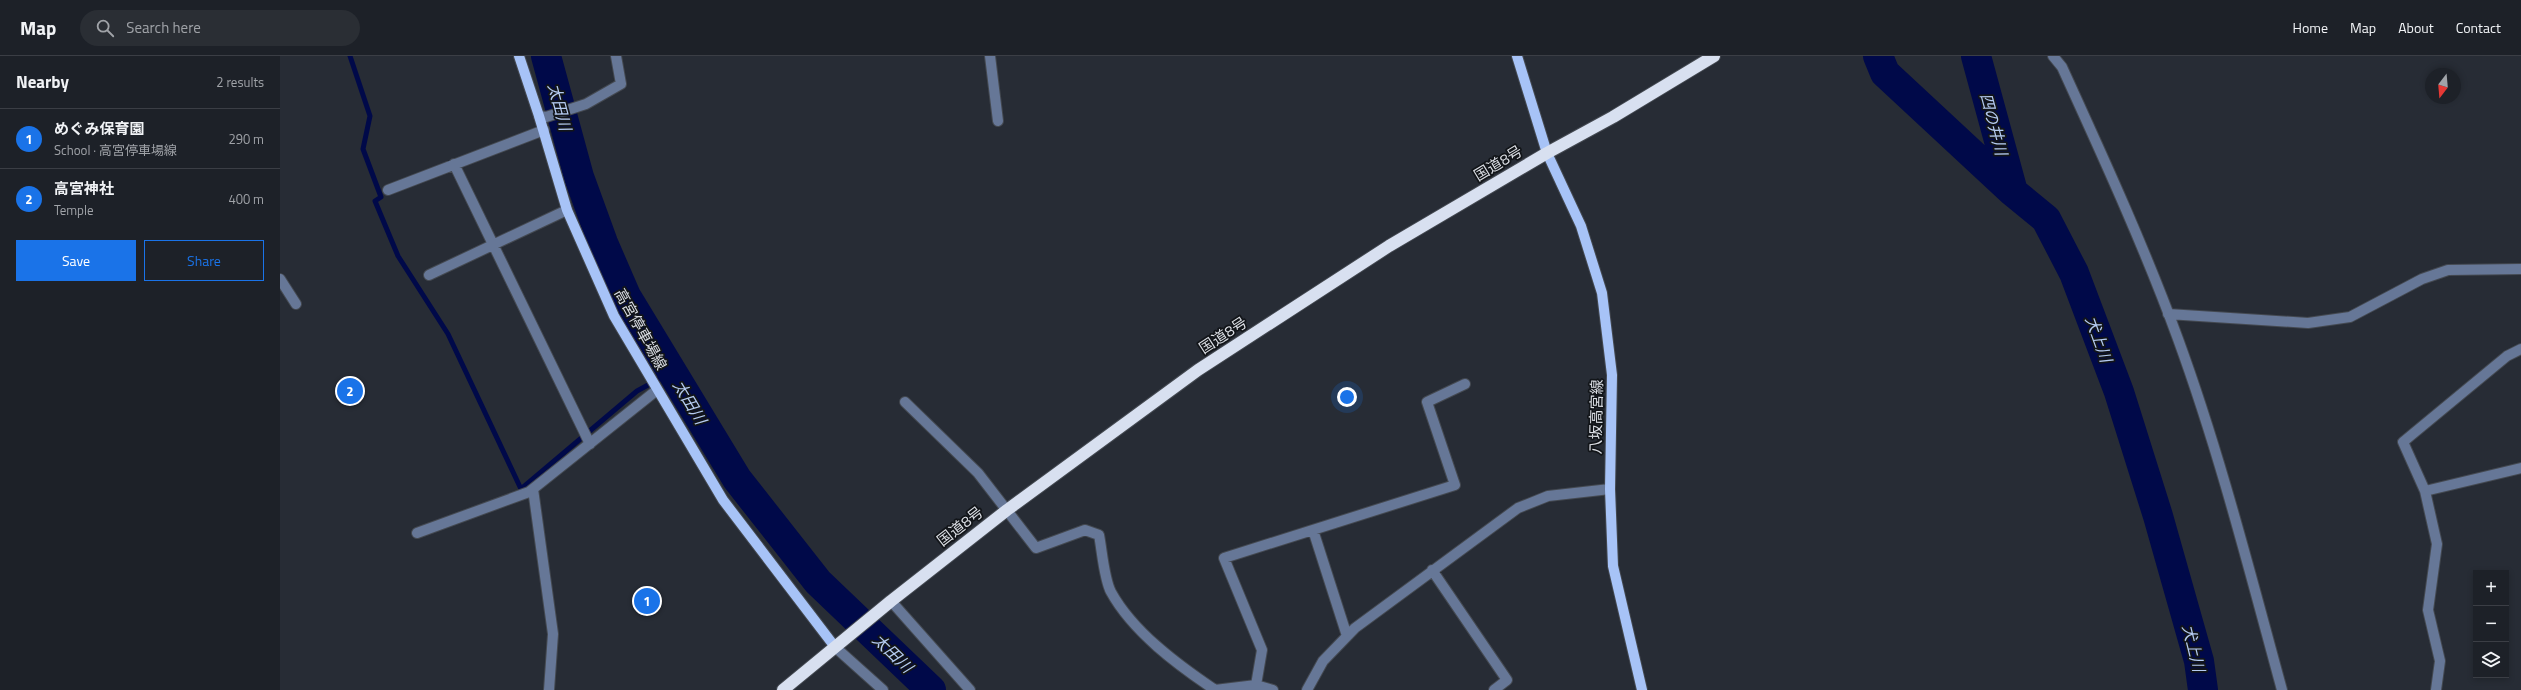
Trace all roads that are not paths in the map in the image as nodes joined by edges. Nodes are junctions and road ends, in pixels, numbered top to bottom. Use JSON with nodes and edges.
{"nodes":[{"id":1,"x":519,"y":56,"type":"edge"},
{"id":2,"x":616,"y":56,"type":"edge"},
{"id":3,"x":990,"y":56,"type":"edge"},
{"id":4,"x":1517,"y":56,"type":"edge"},
{"id":5,"x":1714,"y":56,"type":"edge"},
{"id":6,"x":2053,"y":56,"type":"edge"},
{"id":7,"x":543,"y":117,"type":"junction"},
{"id":8,"x":998,"y":121,"type":"dead end"},
{"id":9,"x":544,"y":130,"type":"junction"},
{"id":10,"x":1547,"y":153,"type":"junction"},
{"id":11,"x":454,"y":164,"type":"junction"},
{"id":12,"x":388,"y":190,"type":"dead end"},
{"id":13,"x":567,"y":210,"type":"junction"},
{"id":14,"x":493,"y":244,"type":"junction"},
{"id":15,"x":2521,"y":269,"type":"edge"},
{"id":16,"x":429,"y":274,"type":"dead end"},
{"id":17,"x":280,"y":279,"type":"edge"},
{"id":18,"x":296,"y":304,"type":"dead end"},
{"id":19,"x":2168,"y":314,"type":"junction"},
{"id":20,"x":2521,"y":349,"type":"edge"},
{"id":21,"x":1465,"y":384,"type":"dead end"},
{"id":22,"x":657,"y":390,"type":"junction"},
{"id":23,"x":905,"y":402,"type":"dead end"},
{"id":24,"x":589,"y":443,"type":"junction"},
{"id":25,"x":2521,"y":468,"type":"edge"},
{"id":26,"x":533,"y":489,"type":"junction"},
{"id":27,"x":1610,"y":489,"type":"junction"},
{"id":28,"x":2425,"y":491,"type":"junction"},
{"id":29,"x":1007,"y":510,"type":"junction"},
{"id":30,"x":1313,"y":530,"type":"junction"},
{"id":31,"x":417,"y":533,"type":"dead end"},
{"id":32,"x":1432,"y":570,"type":"junction"},
{"id":33,"x":888,"y":603,"type":"junction"},
{"id":34,"x":1347,"y":636,"type":"junction"},
{"id":35,"x":835,"y":647,"type":"junction"},
{"id":36,"x":1256,"y":686,"type":"junction"},
{"id":37,"x":549,"y":690,"type":"edge"},
{"id":38,"x":783,"y":690,"type":"edge"},
{"id":39,"x":883,"y":690,"type":"edge"},
{"id":40,"x":970,"y":690,"type":"edge"},
{"id":41,"x":1215,"y":690,"type":"edge"},
{"id":42,"x":1273,"y":690,"type":"edge"},
{"id":43,"x":1307,"y":690,"type":"edge"},
{"id":44,"x":1494,"y":690,"type":"edge"},
{"id":45,"x":1642,"y":690,"type":"edge"},
{"id":46,"x":2282,"y":690,"type":"edge"},
{"id":47,"x":2436,"y":690,"type":"edge"}],
"edges":[{"from":1,"to":7,"type":"main road","name":"高宮停車場線"},
{"from":2,"to":7,"type":"street"},
{"from":3,"to":8,"type":"street"},
{"from":4,"to":10,"type":"main road","name":"八坂高宮線"},
{"from":5,"to":10,"type":"highway","name":"国道8号"},
{"from":6,"to":19,"type":"street"},
{"from":7,"to":9,"type":"main road","name":"高宮停車場線"},
{"from":9,"to":11,"type":"street"},
{"from":9,"to":13,"type":"main road","name":"高宮停車場線"},
{"from":10,"to":27,"type":"main road","name":"八坂高宮線"},
{"from":10,"to":29,"type":"highway","name":"国道8号"},
{"from":11,"to":12,"type":"street"},
{"from":11,"to":14,"type":"street"},
{"from":13,"to":14,"type":"street"},
{"from":13,"to":22,"type":"main road","name":"高宮停車場線"},
{"from":14,"to":16,"type":"street"},
{"from":14,"to":24,"type":"street"},
{"from":15,"to":19,"type":"street"},
{"from":17,"to":18,"type":"street"},
{"from":19,"to":46,"type":"street"},
{"from":20,"to":28,"type":"street"},
{"from":21,"to":30,"type":"street"},
{"from":22,"to":24,"type":"street"},
{"from":22,"to":35,"type":"main road","name":"高宮停車場線"},
{"from":23,"to":29,"type":"street"},
{"from":24,"to":26,"type":"street"},
{"from":25,"to":28,"type":"street"},
{"from":26,"to":31,"type":"street"},
{"from":26,"to":37,"type":"street"},
{"from":27,"to":32,"type":"street"},
{"from":27,"to":45,"type":"main road","name":"八坂高宮線"},
{"from":28,"to":47,"type":"street"},
{"from":29,"to":33,"type":"highway","name":"国道8号"},
{"from":29,"to":41,"type":"street"},
{"from":30,"to":34,"type":"street"},
{"from":30,"to":36,"type":"street"},
{"from":32,"to":34,"type":"street"},
{"from":32,"to":44,"type":"street"},
{"from":33,"to":35,"type":"highway","name":"国道8号"},
{"from":33,"to":40,"type":"street"},
{"from":34,"to":43,"type":"street"},
{"from":35,"to":38,"type":"highway","name":"国道8号"},
{"from":35,"to":39,"type":"street"},
{"from":36,"to":41,"type":"street"},
{"from":36,"to":42,"type":"street"}]}
